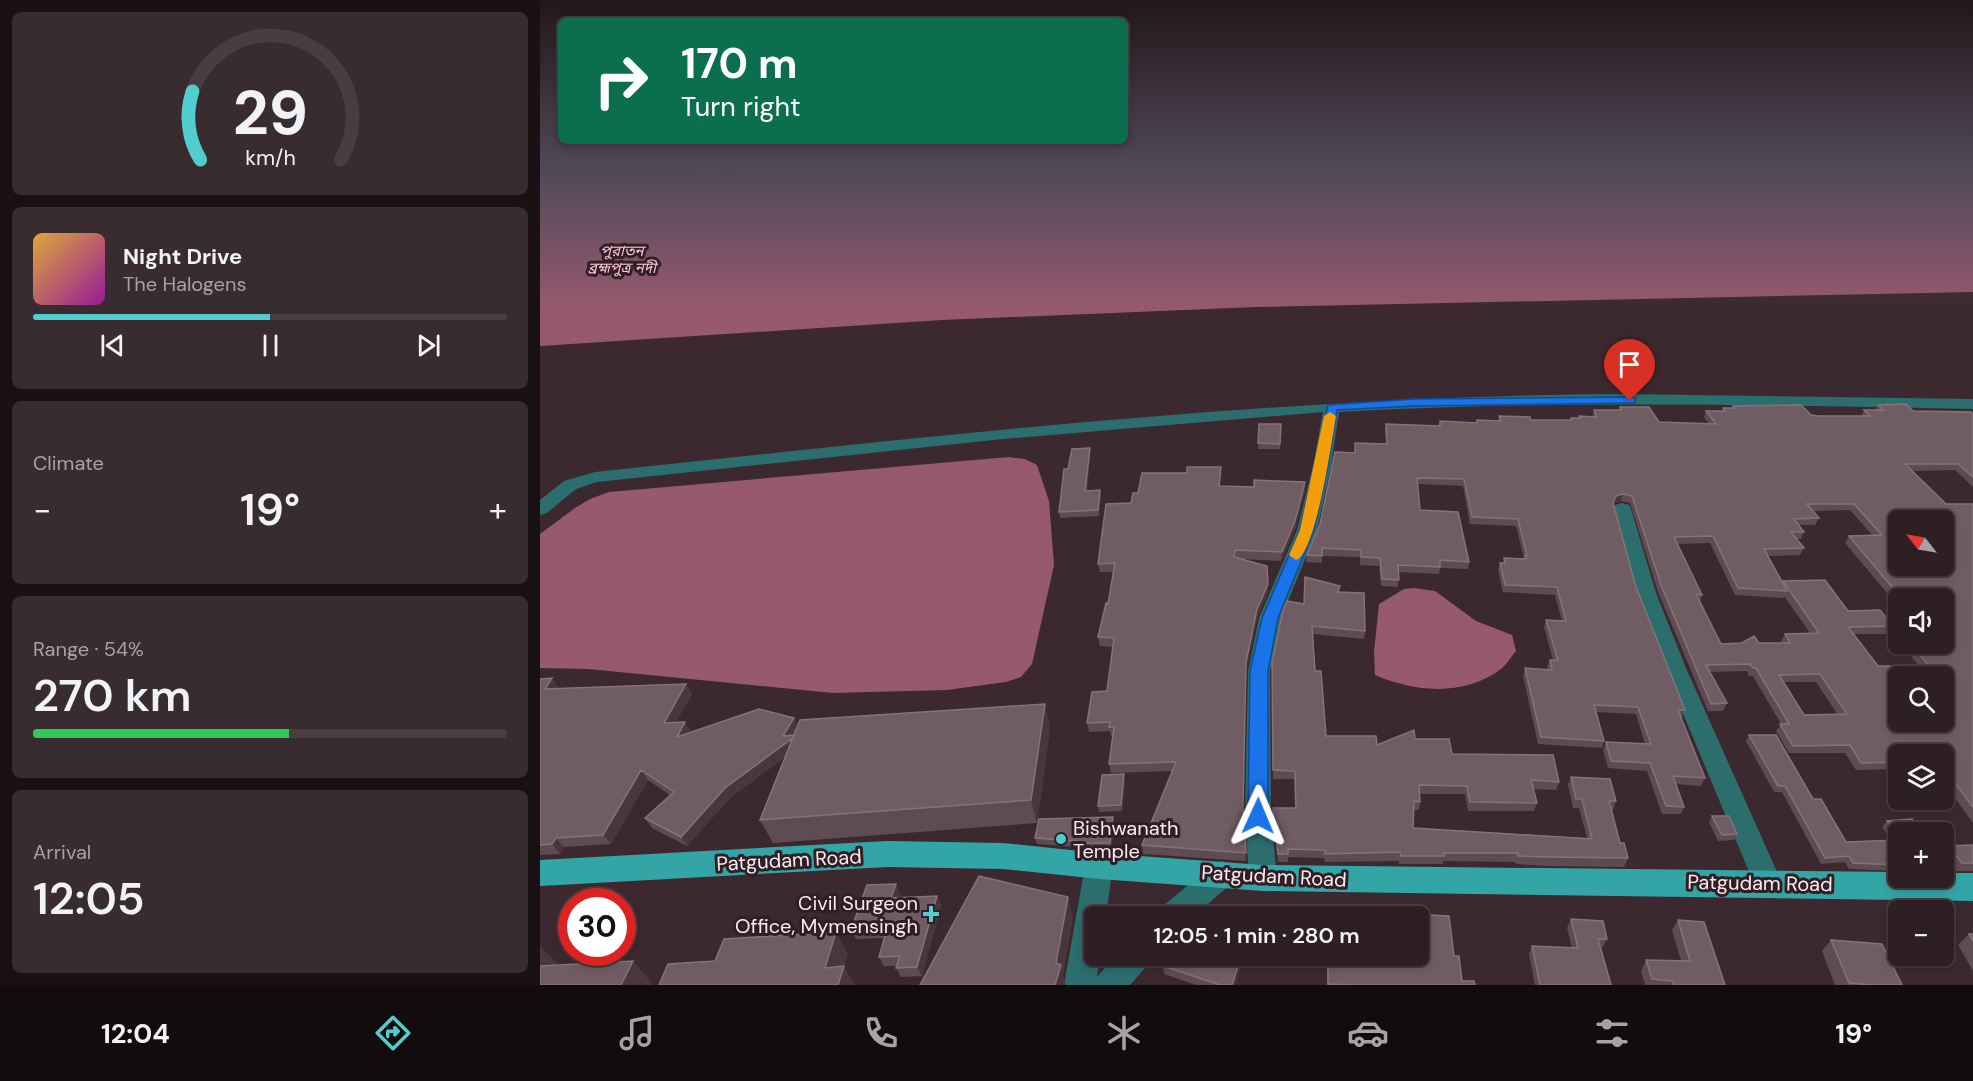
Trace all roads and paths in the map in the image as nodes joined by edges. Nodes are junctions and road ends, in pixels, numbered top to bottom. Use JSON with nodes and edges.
{"nodes":[{"id":1,"x":1973,"y":404,"type":"edge"},
{"id":2,"x":1332,"y":407,"type":"junction"},
{"id":3,"x":1622,"y":508,"type":"dead end"},
{"id":4,"x":540,"y":509,"type":"edge"},
{"id":5,"x":1099,"y":866,"type":"junction"},
{"id":6,"x":540,"y":873,"type":"edge"},
{"id":7,"x":1222,"y":874,"type":"junction"},
{"id":8,"x":1263,"y":878,"type":"junction"},
{"id":9,"x":1768,"y":883,"type":"junction"},
{"id":10,"x":1973,"y":887,"type":"edge"},
{"id":11,"x":1185,"y":906,"type":"edge"},
{"id":12,"x":1126,"y":966,"type":"edge"},
{"id":13,"x":1080,"y":985,"type":"edge"},
{"id":14,"x":1109,"y":985,"type":"edge"}],
"edges":[{"from":1,"to":2,"type":"street"},
{"from":2,"to":4,"type":"street"},
{"from":2,"to":8,"type":"street"},
{"from":3,"to":9,"type":"street"},
{"from":5,"to":6,"type":"main road","name":"Patgudam Road"},
{"from":5,"to":7,"type":"main road","name":"Patgudam Road"},
{"from":5,"to":13,"type":"street"},
{"from":7,"to":8,"type":"main road","name":"Patgudam Road"},
{"from":7,"to":11,"type":"street"},
{"from":8,"to":9,"type":"main road","name":"Patgudam Road"},
{"from":9,"to":10,"type":"main road","name":"Patgudam Road"},
{"from":12,"to":14,"type":"street"}]}
